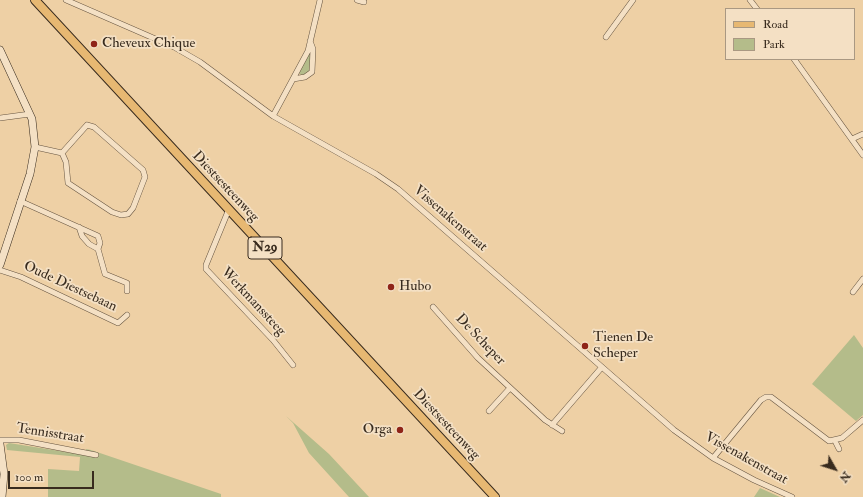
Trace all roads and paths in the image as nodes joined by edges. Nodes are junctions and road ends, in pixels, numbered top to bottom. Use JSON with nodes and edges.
{"nodes":[{"id":1,"x":35,"y":0,"type":"edge"},
{"id":2,"x":66,"y":0,"type":"edge"},
{"id":3,"x":320,"y":0,"type":"edge"},
{"id":4,"x":357,"y":0,"type":"edge"},
{"id":5,"x":633,"y":0,"type":"edge"},
{"id":6,"x":750,"y":0,"type":"edge"},
{"id":7,"x":364,"y":2,"type":"dead end"},
{"id":8,"x":756,"y":8,"type":"edge"},
{"id":9,"x":606,"y":37,"type":"dead end"},
{"id":10,"x":310,"y":41,"type":"junction"},
{"id":11,"x":0,"y":50,"type":"edge"},
{"id":12,"x":795,"y":60,"type":"edge"},
{"id":13,"x":293,"y":79,"type":"junction"},
{"id":14,"x":30,"y":114,"type":"junction"},
{"id":15,"x":273,"y":116,"type":"junction"},
{"id":16,"x":0,"y":118,"type":"edge"},
{"id":17,"x":863,"y":134,"type":"edge"},
{"id":18,"x":852,"y":140,"type":"junction"},
{"id":19,"x":35,"y":147,"type":"junction"},
{"id":20,"x":62,"y":153,"type":"junction"},
{"id":21,"x":863,"y":155,"type":"edge"},
{"id":22,"x":20,"y":201,"type":"junction"},
{"id":23,"x":229,"y":210,"type":"junction"},
{"id":24,"x":79,"y":227,"type":"junction"},
{"id":25,"x":2,"y":247,"type":"edge"},
{"id":26,"x":98,"y":249,"type":"junction"},
{"id":27,"x":0,"y":265,"type":"edge"},
{"id":28,"x":0,"y":270,"type":"edge"},
{"id":29,"x":862,"y":282,"type":"edge"},
{"id":30,"x":127,"y":291,"type":"dead end"},
{"id":31,"x":853,"y":292,"type":"dead end"},
{"id":32,"x":433,"y":307,"type":"dead end"},
{"id":33,"x":127,"y":315,"type":"dead end"},
{"id":34,"x":293,"y":365,"type":"dead end"},
{"id":35,"x":602,"y":367,"type":"junction"},
{"id":36,"x":510,"y":388,"type":"junction"},
{"id":37,"x":489,"y":411,"type":"dead end"},
{"id":38,"x":863,"y":420,"type":"edge"},
{"id":39,"x":552,"y":425,"type":"junction"},
{"id":40,"x":562,"y":431,"type":"dead end"},
{"id":41,"x":0,"y":440,"type":"edge"},
{"id":42,"x":835,"y":440,"type":"junction"},
{"id":43,"x":0,"y":444,"type":"edge"},
{"id":44,"x":839,"y":448,"type":"dead end"},
{"id":45,"x":1,"y":454,"type":"edge"},
{"id":46,"x":96,"y":455,"type":"dead end"},
{"id":47,"x":713,"y":458,"type":"junction"},
{"id":48,"x":2,"y":497,"type":"edge"},
{"id":49,"x":495,"y":497,"type":"edge"},
{"id":50,"x":792,"y":497,"type":"edge"}],
"edges":[{"from":1,"to":23,"type":"main road","name":"Diestsesteenweg","number":"N29"},
{"from":2,"to":15,"type":"street","name":"Vissenakenstraat"},
{"from":3,"to":10,"type":"street"},
{"from":4,"to":7,"type":"street"},
{"from":5,"to":9,"type":"street"},
{"from":6,"to":8,"type":"street"},
{"from":10,"to":13,"type":"street"},
{"from":10,"to":13,"type":"street"},
{"from":11,"to":14,"type":"street"},
{"from":12,"to":18,"type":"street"},
{"from":13,"to":15,"type":"street"},
{"from":14,"to":16,"type":"street"},
{"from":14,"to":19,"type":"street"},
{"from":15,"to":35,"type":"street","name":"Vissenakenstraat"},
{"from":17,"to":18,"type":"street"},
{"from":18,"to":21,"type":"street"},
{"from":19,"to":20,"type":"street"},
{"from":19,"to":22,"type":"street"},
{"from":20,"to":20,"type":"street"},
{"from":22,"to":24,"type":"street"},
{"from":22,"to":25,"type":"street"},
{"from":23,"to":34,"type":"street","name":"Werkmanssteeg"},
{"from":23,"to":49,"type":"main road","name":"Diestsesteenweg","number":"N29"},
{"from":24,"to":26,"type":"street"},
{"from":24,"to":26,"type":"street"},
{"from":25,"to":27,"type":"street"},
{"from":26,"to":30,"type":"street"},
{"from":28,"to":33,"type":"street","name":"Oude Diestsebaan"},
{"from":29,"to":31,"type":"street"},
{"from":32,"to":36,"type":"street","name":"De Scheper"},
{"from":35,"to":39,"type":"street"},
{"from":35,"to":47,"type":"street","name":"Vissenakenstraat"},
{"from":36,"to":37,"type":"street"},
{"from":36,"to":39,"type":"street","name":"De Scheper"},
{"from":38,"to":42,"type":"street"},
{"from":39,"to":40,"type":"street","name":"De Scheper"},
{"from":41,"to":46,"type":"street","name":"Tennisstraat"},
{"from":42,"to":44,"type":"street"},
{"from":42,"to":47,"type":"street"},
{"from":43,"to":45,"type":"street"},
{"from":45,"to":48,"type":"street"},
{"from":47,"to":50,"type":"street","name":"Vissenakenstraat"}]}
